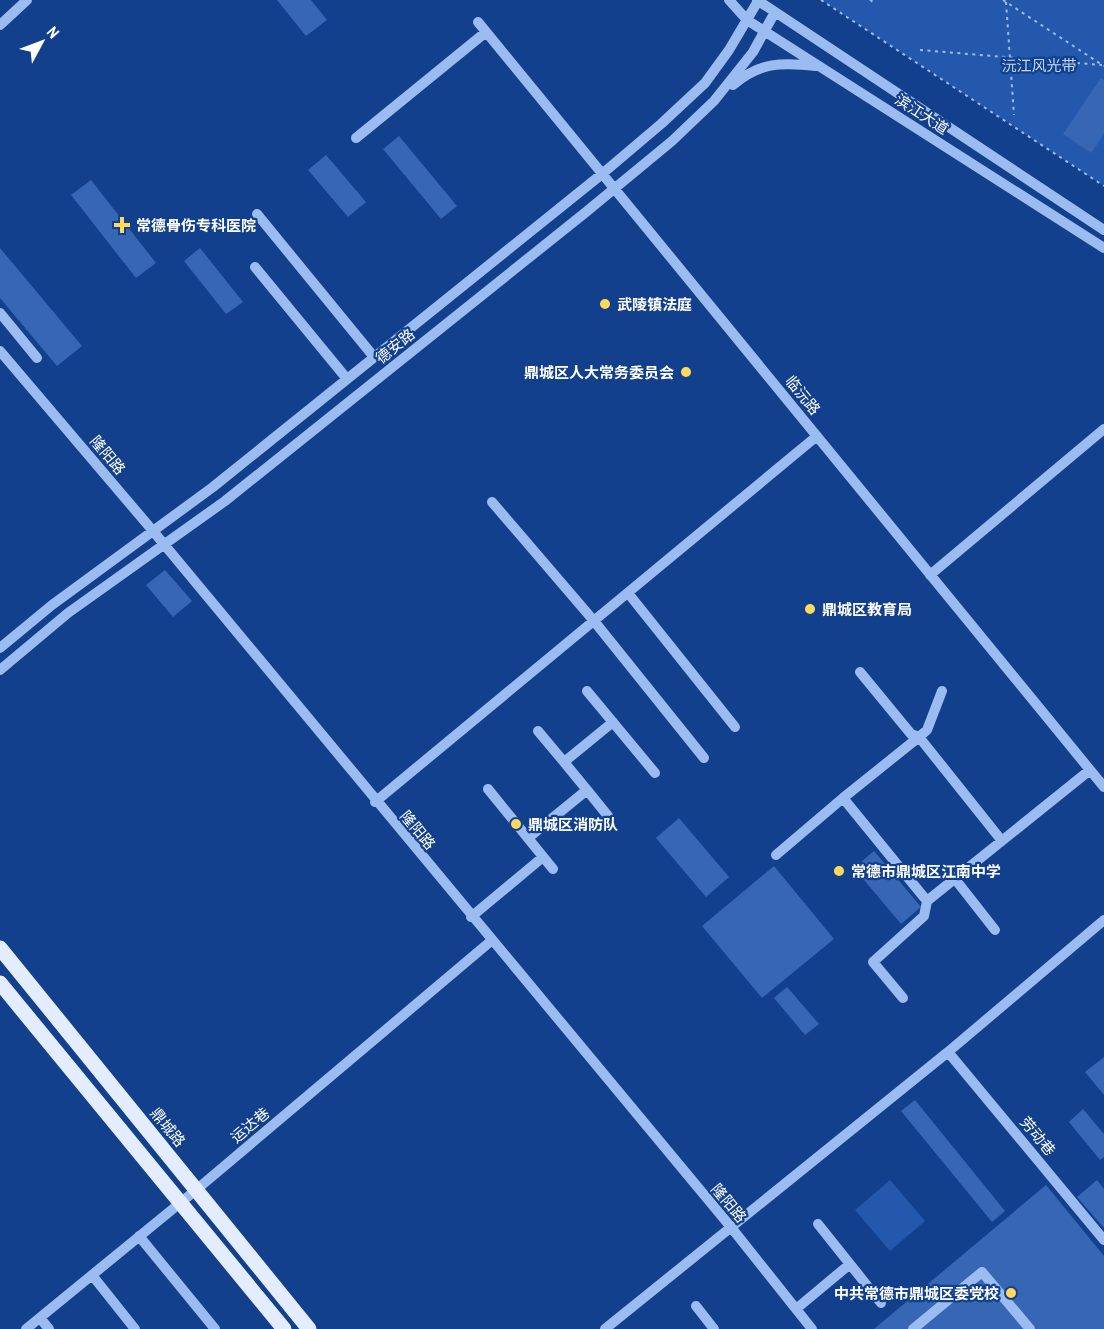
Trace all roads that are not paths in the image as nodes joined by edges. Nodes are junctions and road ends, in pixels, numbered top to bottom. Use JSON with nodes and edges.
{"nodes":[{"id":1,"x":27,"y":0,"type":"edge"},
{"id":2,"x":729,"y":0,"type":"edge"},
{"id":3,"x":758,"y":0,"type":"edge"},
{"id":4,"x":775,"y":12,"type":"junction"},
{"id":5,"x":747,"y":20,"type":"junction"},
{"id":6,"x":478,"y":22,"type":"dead end"},
{"id":7,"x":0,"y":26,"type":"edge"},
{"id":8,"x":486,"y":32,"type":"junction"},
{"id":9,"x":765,"y":32,"type":"junction"},
{"id":10,"x":820,"y":67,"type":"junction"},
{"id":11,"x":714,"y":101,"type":"junction"},
{"id":12,"x":356,"y":138,"type":"dead end"},
{"id":13,"x":602,"y":174,"type":"junction"},
{"id":14,"x":615,"y":189,"type":"junction"},
{"id":15,"x":257,"y":214,"type":"dead end"},
{"id":16,"x":1104,"y":230,"type":"edge"},
{"id":17,"x":1104,"y":248,"type":"edge"},
{"id":18,"x":255,"y":267,"type":"dead end"},
{"id":19,"x":0,"y":314,"type":"edge"},
{"id":20,"x":4,"y":326,"type":"edge"},
{"id":21,"x":0,"y":351,"type":"edge"},
{"id":22,"x":374,"y":357,"type":"junction"},
{"id":23,"x":37,"y":358,"type":"dead end"},
{"id":24,"x":346,"y":379,"type":"junction"},
{"id":25,"x":1104,"y":429,"type":"edge"},
{"id":26,"x":817,"y":436,"type":"junction"},
{"id":27,"x":492,"y":502,"type":"dead end"},
{"id":28,"x":153,"y":531,"type":"junction"},
{"id":29,"x":164,"y":544,"type":"junction"},
{"id":30,"x":930,"y":575,"type":"junction"},
{"id":31,"x":628,"y":593,"type":"junction"},
{"id":32,"x":594,"y":621,"type":"junction"},
{"id":33,"x":0,"y":648,"type":"edge"},
{"id":34,"x":0,"y":670,"type":"edge"},
{"id":35,"x":860,"y":672,"type":"dead end"},
{"id":36,"x":587,"y":691,"type":"dead end"},
{"id":37,"x":942,"y":691,"type":"dead end"},
{"id":38,"x":613,"y":722,"type":"junction"},
{"id":39,"x":735,"y":727,"type":"dead end"},
{"id":40,"x":538,"y":731,"type":"dead end"},
{"id":41,"x":919,"y":737,"type":"junction"},
{"id":42,"x":704,"y":758,"type":"dead end"},
{"id":43,"x":564,"y":762,"type":"junction"},
{"id":44,"x":1090,"y":770,"type":"junction"},
{"id":45,"x":655,"y":773,"type":"dead end"},
{"id":46,"x":1104,"y":787,"type":"edge"},
{"id":47,"x":488,"y":789,"type":"dead end"},
{"id":48,"x":587,"y":790,"type":"junction"},
{"id":49,"x":843,"y":798,"type":"junction"},
{"id":50,"x":375,"y":802,"type":"junction"},
{"id":51,"x":608,"y":816,"type":"dead end"},
{"id":52,"x":528,"y":838,"type":"junction"},
{"id":53,"x":1002,"y":841,"type":"junction"},
{"id":54,"x":776,"y":855,"type":"dead end"},
{"id":55,"x":543,"y":857,"type":"junction"},
{"id":56,"x":553,"y":870,"type":"dead end"},
{"id":57,"x":955,"y":879,"type":"junction"},
{"id":58,"x":927,"y":901,"type":"junction"},
{"id":59,"x":471,"y":917,"type":"junction"},
{"id":60,"x":1104,"y":920,"type":"edge"},
{"id":61,"x":995,"y":930,"type":"dead end"},
{"id":62,"x":491,"y":941,"type":"junction"},
{"id":63,"x":0,"y":948,"type":"edge"},
{"id":64,"x":0,"y":983,"type":"edge"},
{"id":65,"x":903,"y":998,"type":"dead end"},
{"id":66,"x":948,"y":1052,"type":"junction"},
{"id":67,"x":196,"y":1190,"type":"junction"},
{"id":68,"x":181,"y":1202,"type":"junction"},
{"id":69,"x":818,"y":1224,"type":"dead end"},
{"id":70,"x":729,"y":1226,"type":"junction"},
{"id":71,"x":139,"y":1236,"type":"junction"},
{"id":72,"x":1104,"y":1240,"type":"edge"},
{"id":73,"x":850,"y":1264,"type":"junction"},
{"id":74,"x":92,"y":1275,"type":"junction"},
{"id":75,"x":881,"y":1303,"type":"dead end"},
{"id":76,"x":696,"y":1306,"type":"dead end"},
{"id":77,"x":796,"y":1309,"type":"junction"},
{"id":78,"x":40,"y":1318,"type":"junction"},
{"id":79,"x":26,"y":1329,"type":"edge"},
{"id":80,"x":49,"y":1329,"type":"edge"},
{"id":81,"x":135,"y":1329,"type":"edge"},
{"id":82,"x":215,"y":1329,"type":"edge"},
{"id":83,"x":284,"y":1329,"type":"edge"},
{"id":84,"x":309,"y":1329,"type":"edge"},
{"id":85,"x":605,"y":1329,"type":"edge"},
{"id":86,"x":714,"y":1329,"type":"edge"},
{"id":87,"x":812,"y":1329,"type":"edge"},
{"id":88,"x":913,"y":1329,"type":"edge"},
{"id":89,"x":1030,"y":1329,"type":"edge"}],
"edges":[{"from":1,"to":7,"type":"street"},
{"from":2,"to":5,"type":"street","name":"滨江大道"},
{"from":3,"to":4,"type":"street","name":"滨江大道"},
{"from":3,"to":5,"type":"street","name":"德安路"},
{"from":4,"to":9,"type":"street","name":"德安路"},
{"from":4,"to":16,"type":"street","name":"滨江大道"},
{"from":5,"to":9,"type":"street","name":"滨江大道"},
{"from":5,"to":13,"type":"street","name":"德安路"},
{"from":6,"to":8,"type":"street","name":"临沅路"},
{"from":8,"to":12,"type":"street"},
{"from":8,"to":13,"type":"street","name":"临沅路"},
{"from":9,"to":10,"type":"street","name":"滨江大道"},
{"from":9,"to":11,"type":"street","name":"德安路"},
{"from":10,"to":11,"type":"street"},
{"from":10,"to":17,"type":"street","name":"滨江大道"},
{"from":11,"to":14,"type":"street","name":"德安路"},
{"from":13,"to":14,"type":"street","name":"临沅路"},
{"from":13,"to":22,"type":"street","name":"德安路"},
{"from":14,"to":26,"type":"street","name":"临沅路"},
{"from":14,"to":29,"type":"street","name":"德安路"},
{"from":15,"to":22,"type":"street"},
{"from":18,"to":24,"type":"street"},
{"from":19,"to":20,"type":"street"},
{"from":20,"to":23,"type":"street"},
{"from":21,"to":28,"type":"street","name":"隆阳路"},
{"from":22,"to":24,"type":"street","name":"德安路"},
{"from":24,"to":28,"type":"street","name":"德安路"},
{"from":25,"to":30,"type":"street"},
{"from":26,"to":30,"type":"street","name":"临沅路"},
{"from":26,"to":31,"type":"street"},
{"from":27,"to":32,"type":"street"},
{"from":28,"to":29,"type":"street","name":"隆阳路"},
{"from":28,"to":33,"type":"street","name":"德安路"},
{"from":29,"to":34,"type":"street","name":"德安路"},
{"from":29,"to":50,"type":"street","name":"隆阳路"},
{"from":30,"to":44,"type":"street","name":"临沅路"},
{"from":31,"to":32,"type":"street"},
{"from":31,"to":39,"type":"street"},
{"from":32,"to":42,"type":"street"},
{"from":32,"to":50,"type":"street"},
{"from":35,"to":41,"type":"street"},
{"from":36,"to":38,"type":"street"},
{"from":37,"to":41,"type":"street"},
{"from":38,"to":43,"type":"street"},
{"from":38,"to":45,"type":"street"},
{"from":40,"to":43,"type":"street"},
{"from":41,"to":49,"type":"street"},
{"from":41,"to":53,"type":"street"},
{"from":43,"to":48,"type":"street"},
{"from":44,"to":46,"type":"street","name":"临沅路"},
{"from":44,"to":53,"type":"street"},
{"from":47,"to":52,"type":"street"},
{"from":48,"to":51,"type":"street"},
{"from":48,"to":52,"type":"street"},
{"from":49,"to":54,"type":"street"},
{"from":49,"to":58,"type":"street"},
{"from":50,"to":59,"type":"street","name":"隆阳路"},
{"from":52,"to":55,"type":"street"},
{"from":53,"to":57,"type":"street"},
{"from":55,"to":56,"type":"street"},
{"from":55,"to":59,"type":"street"},
{"from":57,"to":58,"type":"street"},
{"from":57,"to":61,"type":"street"},
{"from":58,"to":65,"type":"street"},
{"from":59,"to":62,"type":"street","name":"隆阳路"},
{"from":60,"to":66,"type":"street"},
{"from":62,"to":67,"type":"street","name":"运达巷"},
{"from":62,"to":70,"type":"street","name":"隆阳路"},
{"from":63,"to":67,"type":"main road","name":"鼎城路"},
{"from":64,"to":68,"type":"main road"},
{"from":66,"to":70,"type":"street"},
{"from":66,"to":72,"type":"street","name":"劳动巷"},
{"from":67,"to":68,"type":"street","name":"运达巷"},
{"from":67,"to":84,"type":"main road","name":"鼎城路"},
{"from":68,"to":71,"type":"street","name":"运达巷"},
{"from":68,"to":83,"type":"main road"},
{"from":69,"to":73,"type":"street"},
{"from":70,"to":77,"type":"street","name":"隆阳路"},
{"from":70,"to":85,"type":"street"},
{"from":71,"to":74,"type":"street","name":"运达巷"},
{"from":71,"to":82,"type":"street"},
{"from":73,"to":75,"type":"street"},
{"from":73,"to":77,"type":"street"},
{"from":74,"to":78,"type":"street","name":"运达巷"},
{"from":74,"to":81,"type":"street"},
{"from":76,"to":86,"type":"street"},
{"from":77,"to":87,"type":"street","name":"隆阳路"},
{"from":78,"to":79,"type":"street","name":"运达巷"},
{"from":78,"to":80,"type":"street"},
{"from":88,"to":89,"type":"street"}]}
